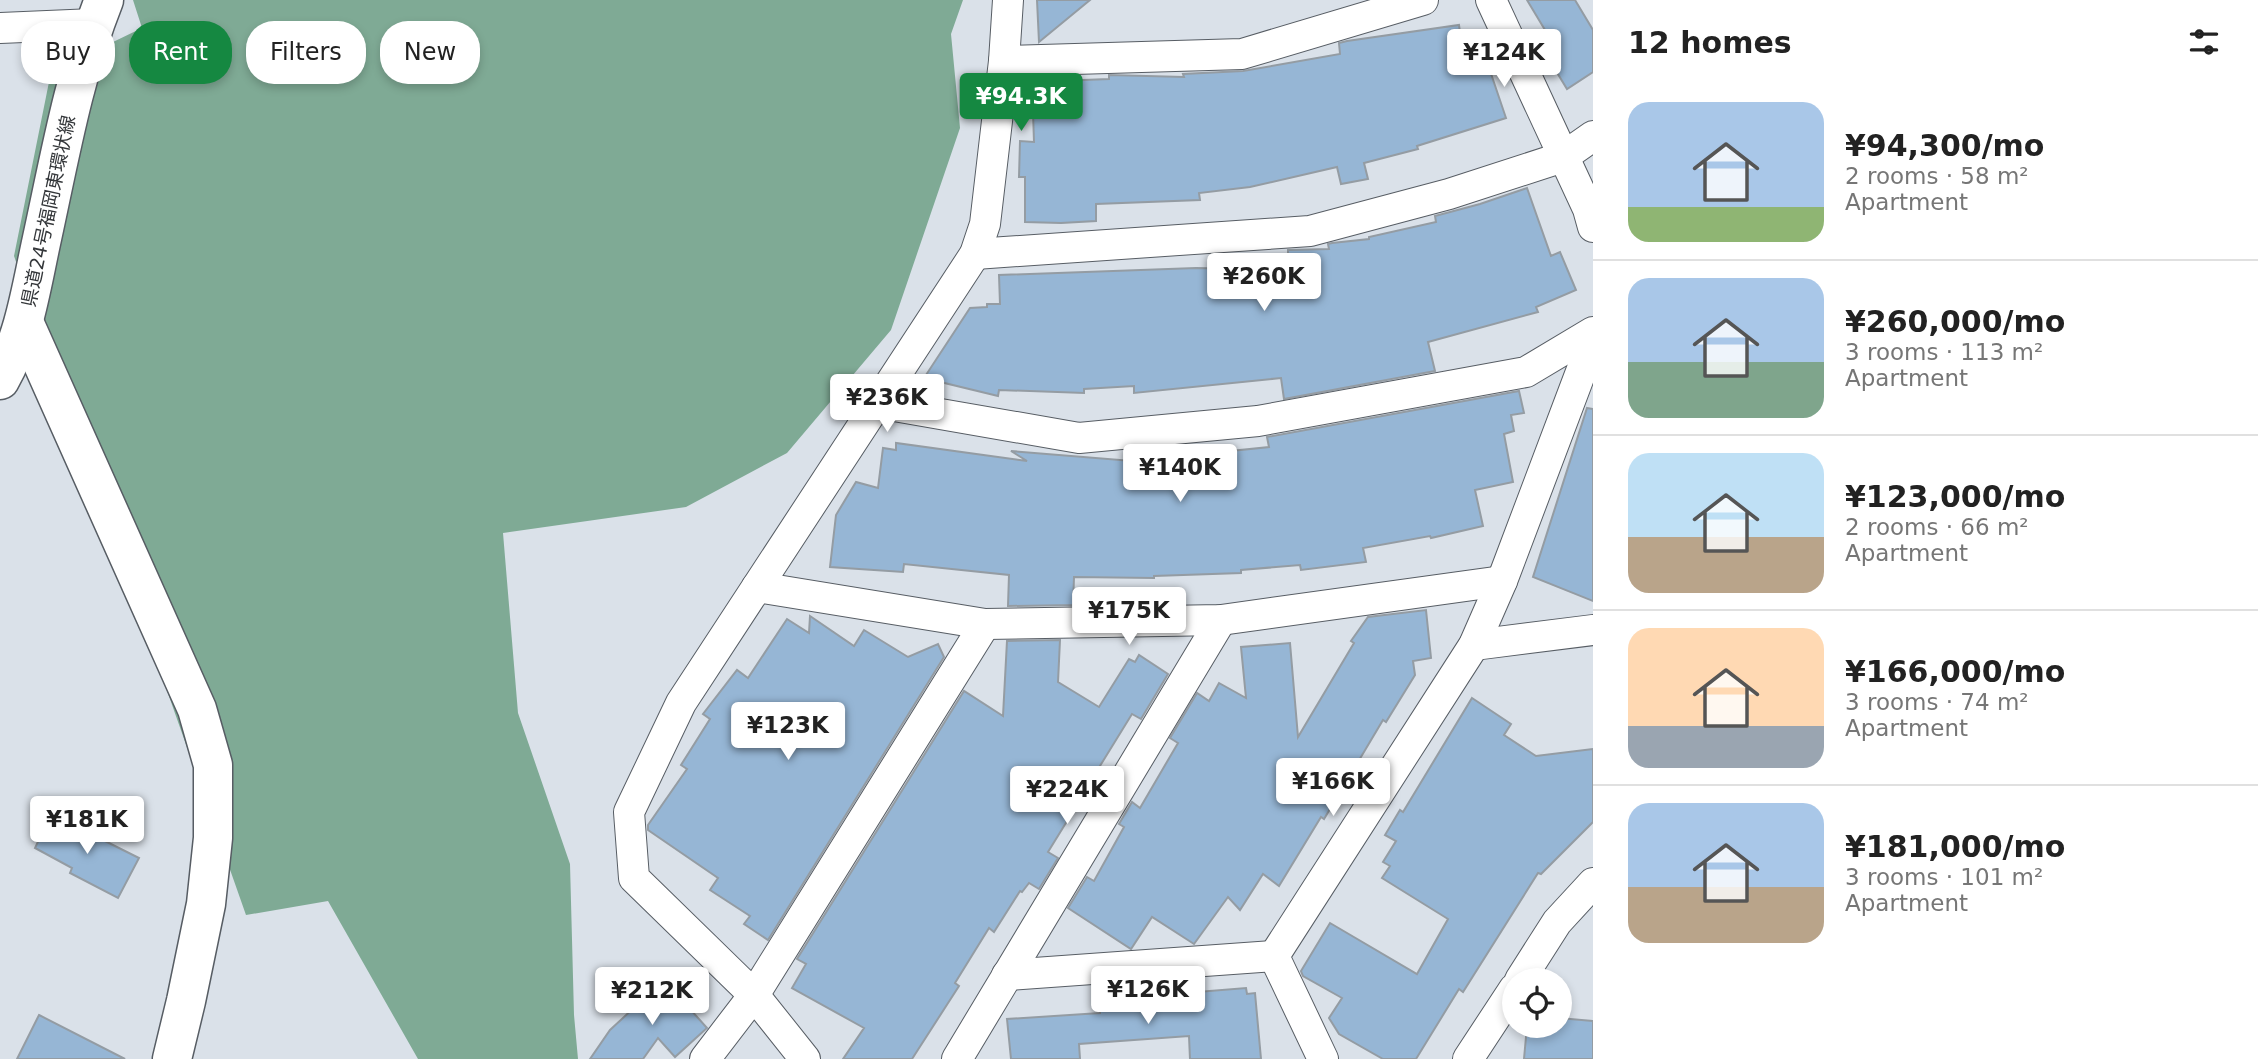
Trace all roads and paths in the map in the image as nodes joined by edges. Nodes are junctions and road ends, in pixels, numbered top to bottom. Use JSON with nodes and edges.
{"nodes":[{"id":1,"x":1008,"y":0,"type":"edge"},
{"id":2,"x":1423,"y":0,"type":"edge"},
{"id":3,"x":1491,"y":0,"type":"edge"},
{"id":4,"x":99,"y":12,"type":"edge"},
{"id":5,"x":0,"y":28,"type":"edge"},
{"id":6,"x":1004,"y":61,"type":"junction"},
{"id":7,"x":1593,"y":136,"type":"edge"},
{"id":8,"x":1563,"y":158,"type":"junction"},
{"id":9,"x":1593,"y":226,"type":"edge"},
{"id":10,"x":975,"y":254,"type":"junction"},
{"id":11,"x":24,"y":322,"type":"junction"},
{"id":12,"x":1593,"y":332,"type":"edge"},
{"id":13,"x":1593,"y":340,"type":"edge"},
{"id":14,"x":0,"y":380,"type":"edge"},
{"id":15,"x":877,"y":403,"type":"junction"},
{"id":16,"x":1502,"y":581,"type":"junction"},
{"id":17,"x":757,"y":587,"type":"junction"},
{"id":18,"x":1221,"y":620,"type":"junction"},
{"id":19,"x":985,"y":624,"type":"junction"},
{"id":20,"x":1593,"y":630,"type":"edge"},
{"id":21,"x":1475,"y":645,"type":"junction"},
{"id":22,"x":1593,"y":883,"type":"edge"},
{"id":23,"x":1274,"y":956,"type":"junction"},
{"id":24,"x":1528,"y":968,"type":"edge"},
{"id":25,"x":1007,"y":975,"type":"junction"},
{"id":26,"x":754,"y":995,"type":"junction"},
{"id":27,"x":1502,"y":1007,"type":"edge"},
{"id":28,"x":172,"y":1059,"type":"edge"},
{"id":29,"x":705,"y":1059,"type":"edge"},
{"id":30,"x":805,"y":1059,"type":"edge"},
{"id":31,"x":957,"y":1059,"type":"edge"},
{"id":32,"x":1323,"y":1059,"type":"edge"},
{"id":33,"x":1468,"y":1059,"type":"edge"}],
"edges":[{"from":1,"to":6,"type":"street"},
{"from":2,"to":6,"type":"street"},
{"from":3,"to":8,"type":"street"},
{"from":4,"to":5,"type":"street"},
{"from":4,"to":11,"type":"street","name":"県道24号福岡東環状線"},
{"from":6,"to":10,"type":"street"},
{"from":7,"to":8,"type":"street"},
{"from":8,"to":9,"type":"street"},
{"from":8,"to":10,"type":"street"},
{"from":10,"to":15,"type":"street"},
{"from":11,"to":14,"type":"street","name":"県道24号福岡東環状線"},
{"from":11,"to":28,"type":"street"},
{"from":12,"to":15,"type":"street"},
{"from":13,"to":16,"type":"street"},
{"from":15,"to":17,"type":"street"},
{"from":16,"to":18,"type":"street"},
{"from":16,"to":21,"type":"street"},
{"from":17,"to":19,"type":"street"},
{"from":17,"to":26,"type":"street"},
{"from":18,"to":19,"type":"street"},
{"from":18,"to":25,"type":"street"},
{"from":19,"to":26,"type":"street"},
{"from":20,"to":21,"type":"street"},
{"from":21,"to":23,"type":"street"},
{"from":22,"to":24,"type":"street"},
{"from":23,"to":25,"type":"street"},
{"from":23,"to":32,"type":"street"},
{"from":25,"to":31,"type":"street"},
{"from":26,"to":29,"type":"street"},
{"from":26,"to":30,"type":"street"},
{"from":27,"to":33,"type":"street"}]}
